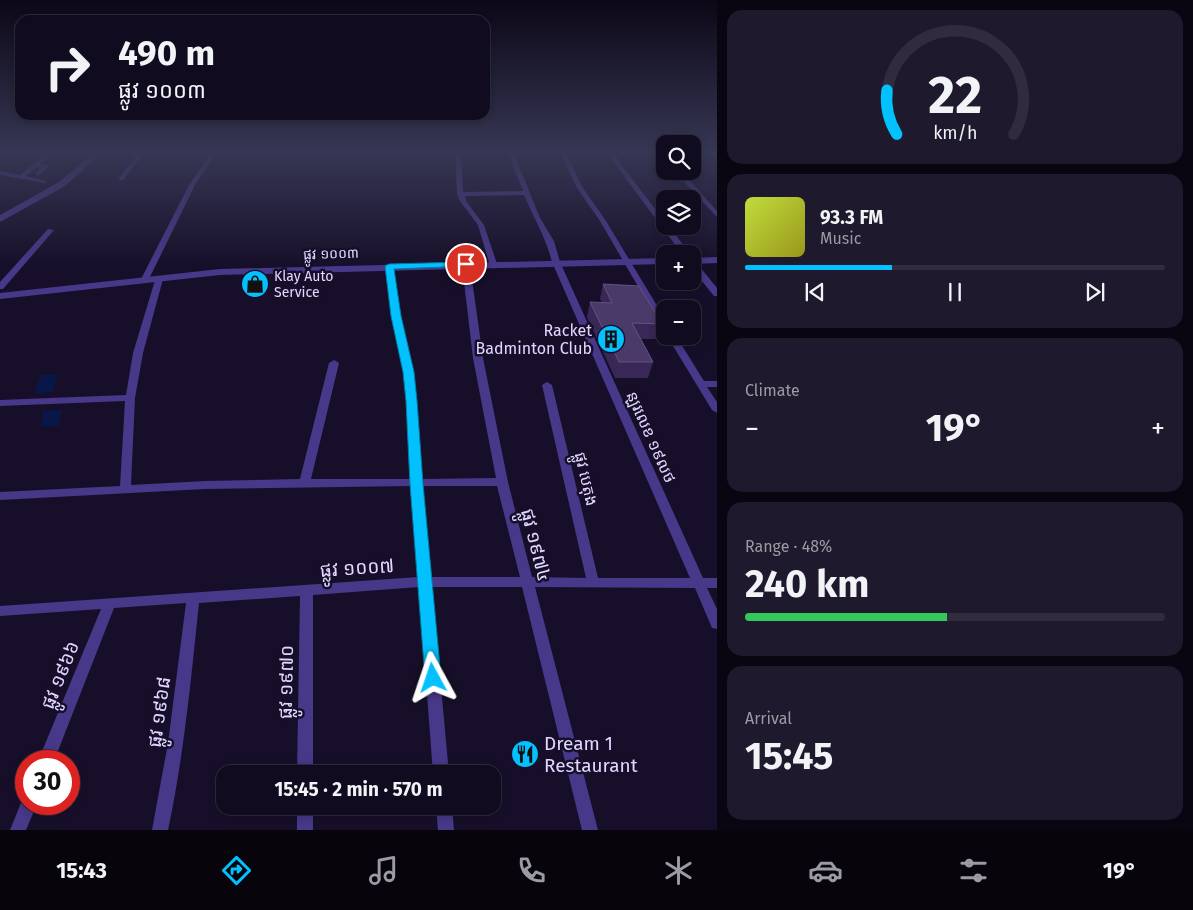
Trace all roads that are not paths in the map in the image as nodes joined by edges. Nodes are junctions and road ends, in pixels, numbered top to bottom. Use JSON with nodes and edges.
{"nodes":[{"id":1,"x":52,"y":190,"type":"edge"},
{"id":2,"x":190,"y":190,"type":"edge"},
{"id":3,"x":459,"y":190,"type":"edge"},
{"id":4,"x":526,"y":190,"type":"edge"},
{"id":5,"x":582,"y":190,"type":"edge"},
{"id":6,"x":637,"y":190,"type":"edge"},
{"id":7,"x":694,"y":190,"type":"edge"},
{"id":8,"x":527,"y":193,"type":"junction"},
{"id":9,"x":460,"y":194,"type":"junction"},
{"id":10,"x":717,"y":215,"type":"edge"},
{"id":11,"x":0,"y":219,"type":"edge"},
{"id":12,"x":50,"y":230,"type":"dead end"},
{"id":13,"x":679,"y":245,"type":"edge"},
{"id":14,"x":717,"y":260,"type":"edge"},
{"id":15,"x":656,"y":261,"type":"edge"},
{"id":16,"x":701,"y":261,"type":"edge"},
{"id":17,"x":556,"y":262,"type":"junction"},
{"id":18,"x":625,"y":262,"type":"junction"},
{"id":19,"x":466,"y":264,"type":"junction"},
{"id":20,"x":493,"y":264,"type":"junction"},
{"id":21,"x":389,"y":266,"type":"junction"},
{"id":22,"x":701,"y":274,"type":"edge"},
{"id":23,"x":159,"y":280,"type":"junction"},
{"id":24,"x":144,"y":281,"type":"junction"},
{"id":25,"x":0,"y":286,"type":"edge"},
{"id":26,"x":717,"y":294,"type":"edge"},
{"id":27,"x":0,"y":296,"type":"edge"},
{"id":28,"x":656,"y":312,"type":"edge"},
{"id":29,"x":677,"y":345,"type":"edge"},
{"id":30,"x":334,"y":363,"type":"dead end"},
{"id":31,"x":701,"y":384,"type":"junction"},
{"id":32,"x":717,"y":384,"type":"edge"},
{"id":33,"x":546,"y":385,"type":"dead end"},
{"id":34,"x":130,"y":398,"type":"junction"},
{"id":35,"x":0,"y":403,"type":"edge"},
{"id":36,"x":717,"y":410,"type":"edge"},
{"id":37,"x":502,"y":482,"type":"junction"},
{"id":38,"x":305,"y":483,"type":"junction"},
{"id":39,"x":417,"y":484,"type":"junction"},
{"id":40,"x":124,"y":489,"type":"junction"},
{"id":41,"x":0,"y":496,"type":"edge"},
{"id":42,"x":525,"y":581,"type":"junction"},
{"id":43,"x":425,"y":582,"type":"junction"},
{"id":44,"x":593,"y":582,"type":"junction"},
{"id":45,"x":697,"y":582,"type":"junction"},
{"id":46,"x":717,"y":582,"type":"edge"},
{"id":47,"x":307,"y":590,"type":"junction"},
{"id":48,"x":193,"y":598,"type":"junction"},
{"id":49,"x":110,"y":603,"type":"junction"},
{"id":50,"x":0,"y":612,"type":"edge"},
{"id":51,"x":717,"y":624,"type":"edge"},
{"id":52,"x":50,"y":750,"type":"edge"},
{"id":53,"x":306,"y":765,"type":"edge"},
{"id":54,"x":440,"y":765,"type":"edge"},
{"id":55,"x":24,"y":815,"type":"edge"},
{"id":56,"x":305,"y":815,"type":"edge"},
{"id":57,"x":445,"y":815,"type":"edge"},
{"id":58,"x":18,"y":830,"type":"edge"},
{"id":59,"x":160,"y":830,"type":"edge"},
{"id":60,"x":305,"y":830,"type":"edge"},
{"id":61,"x":446,"y":830,"type":"edge"},
{"id":62,"x":590,"y":830,"type":"edge"}],
"edges":[{"from":1,"to":11,"type":"street"},
{"from":2,"to":24,"type":"street"},
{"from":3,"to":9,"type":"street"},
{"from":4,"to":8,"type":"street"},
{"from":5,"to":18,"type":"street"},
{"from":6,"to":13,"type":"street"},
{"from":7,"to":10,"type":"street"},
{"from":8,"to":9,"type":"street"},
{"from":8,"to":17,"type":"street"},
{"from":9,"to":20,"type":"street"},
{"from":12,"to":25,"type":"street"},
{"from":14,"to":16,"type":"street"},
{"from":15,"to":18,"type":"street","name":"ផ្លូវ ១០០៣"},
{"from":17,"to":18,"type":"street","name":"ផ្លូវ ១០០៣"},
{"from":17,"to":20,"type":"street","name":"ផ្លូវ ១០០៣"},
{"from":17,"to":45,"type":"street","name":"ន្ឡរលេខ ១៩លថ"},
{"from":18,"to":28,"type":"street"},
{"from":19,"to":20,"type":"street","name":"ផ្លូវ ១០០៣"},
{"from":19,"to":21,"type":"street","name":"ផ្លូវ ១០០៣"},
{"from":19,"to":37,"type":"street","name":"ផ្លូវ ១៩៧៤"},
{"from":21,"to":23,"type":"street","name":"ផ្លូវ ១០០៣"},
{"from":21,"to":39,"type":"street"},
{"from":22,"to":26,"type":"street"},
{"from":23,"to":24,"type":"street","name":"ផ្លូវ ១០០៣"},
{"from":23,"to":34,"type":"street"},
{"from":24,"to":27,"type":"street","name":"ផ្លូវ ១០០៣"},
{"from":29,"to":31,"type":"street"},
{"from":30,"to":38,"type":"street"},
{"from":31,"to":32,"type":"street"},
{"from":31,"to":36,"type":"street"},
{"from":33,"to":44,"type":"street","name":"ផ្លូវ បេតុង"},
{"from":34,"to":35,"type":"street"},
{"from":34,"to":40,"type":"street"},
{"from":37,"to":39,"type":"street"},
{"from":37,"to":42,"type":"street","name":"ផ្លូវ ១៩៧៤"},
{"from":38,"to":39,"type":"street"},
{"from":38,"to":40,"type":"street"},
{"from":39,"to":43,"type":"street"},
{"from":40,"to":41,"type":"street"},
{"from":42,"to":43,"type":"street","name":"ផ្លូវ ១០០៧"},
{"from":42,"to":44,"type":"street","name":"ផ្លូវ ១០០៧"},
{"from":42,"to":62,"type":"street","name":"ផ្លូវ ១៩៧៤"},
{"from":43,"to":47,"type":"street","name":"ផ្លូវ ១០០៧"},
{"from":43,"to":54,"type":"street"},
{"from":44,"to":45,"type":"street","name":"ផ្លូវ ១០០៧"},
{"from":45,"to":46,"type":"street","name":"ផ្លូវ ១០០៧"},
{"from":45,"to":51,"type":"street","name":"ន្ឡរលេខ ១៩លថ"},
{"from":47,"to":48,"type":"street","name":"ផ្លូវ ១០០៧"},
{"from":47,"to":53,"type":"street","name":"ផ្លូវ ១៩៧០"},
{"from":48,"to":49,"type":"street","name":"ផ្លូវ ១០០៧"},
{"from":48,"to":59,"type":"street","name":"ផ្លូវ ១៩៦៨"},
{"from":49,"to":50,"type":"street","name":"ផ្លូវ ១០០៧"},
{"from":49,"to":52,"type":"street","name":"ផ្លូវ ១៩៦៦"},
{"from":55,"to":58,"type":"street"},
{"from":56,"to":60,"type":"street"},
{"from":57,"to":61,"type":"street"}]}
